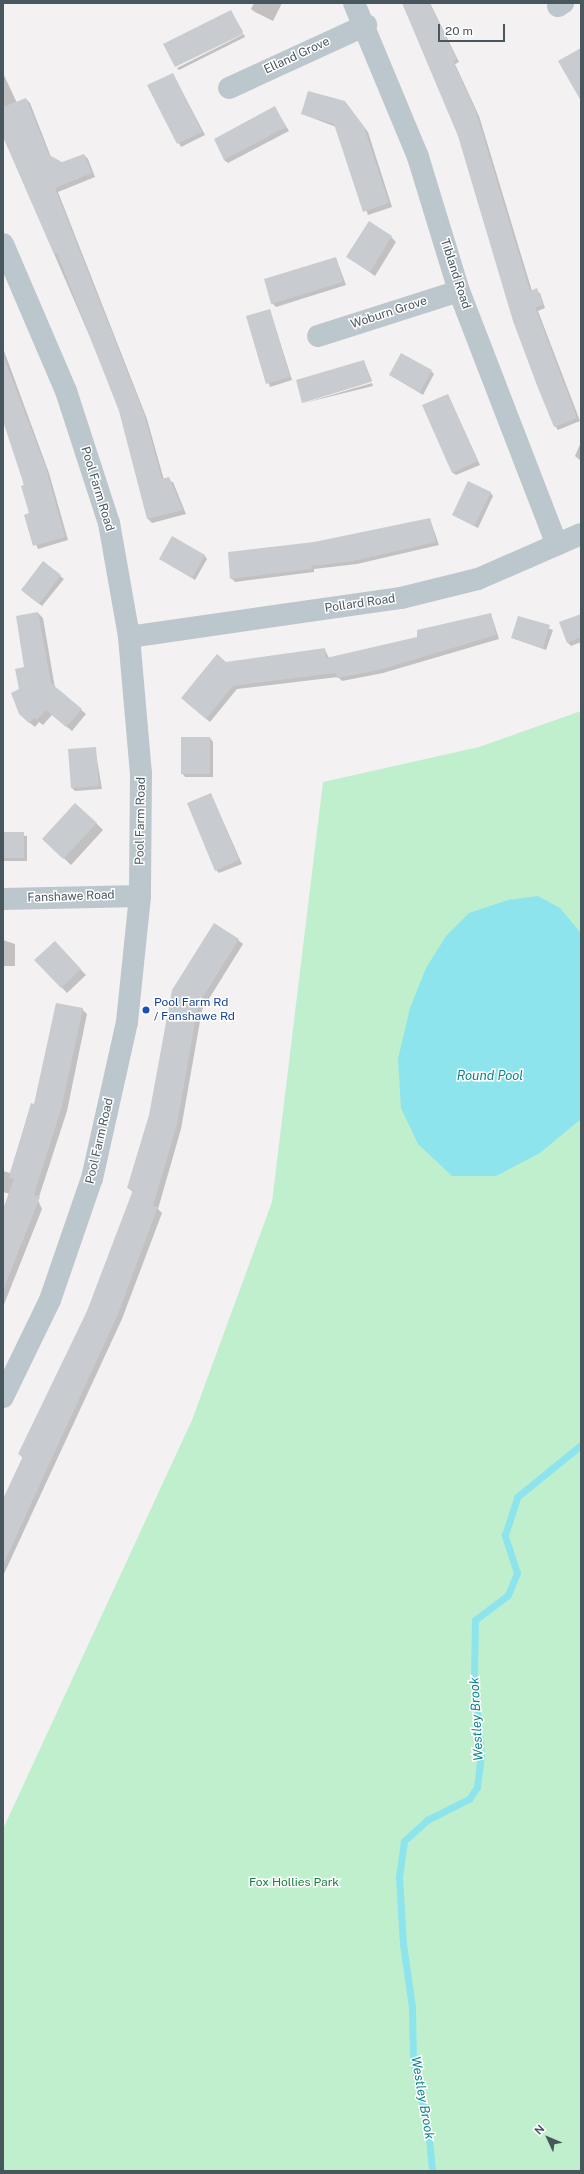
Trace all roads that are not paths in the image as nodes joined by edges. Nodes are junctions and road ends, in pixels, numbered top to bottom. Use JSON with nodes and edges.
{"nodes":[{"id":1,"x":354,"y":3,"type":"edge"},
{"id":2,"x":366,"y":25,"type":"junction"},
{"id":3,"x":229,"y":88,"type":"dead end"},
{"id":4,"x":3,"y":244,"type":"edge"},
{"id":5,"x":459,"y":290,"type":"junction"},
{"id":6,"x":318,"y":336,"type":"dead end"},
{"id":7,"x":581,"y":534,"type":"edge"},
{"id":8,"x":557,"y":545,"type":"junction"},
{"id":9,"x":129,"y":637,"type":"junction"},
{"id":10,"x":140,"y":896,"type":"junction"},
{"id":11,"x":3,"y":899,"type":"edge"},
{"id":12,"x":3,"y":1397,"type":"edge"}],
"edges":[{"from":1,"to":2,"type":"street","name":"Tibland Road"},
{"from":2,"to":3,"type":"street","name":"Elland Grove"},
{"from":2,"to":5,"type":"street","name":"Tibland Road"},
{"from":4,"to":9,"type":"street","name":"Pool Farm Road"},
{"from":5,"to":6,"type":"street","name":"Woburn Grove"},
{"from":5,"to":8,"type":"street","name":"Tibland Road"},
{"from":7,"to":8,"type":"street","name":"Pollard Road"},
{"from":8,"to":9,"type":"street","name":"Pollard Road"},
{"from":9,"to":10,"type":"street","name":"Pool Farm Road"},
{"from":10,"to":11,"type":"street","name":"Fanshawe Road"},
{"from":10,"to":12,"type":"street","name":"Pool Farm Road"}]}
